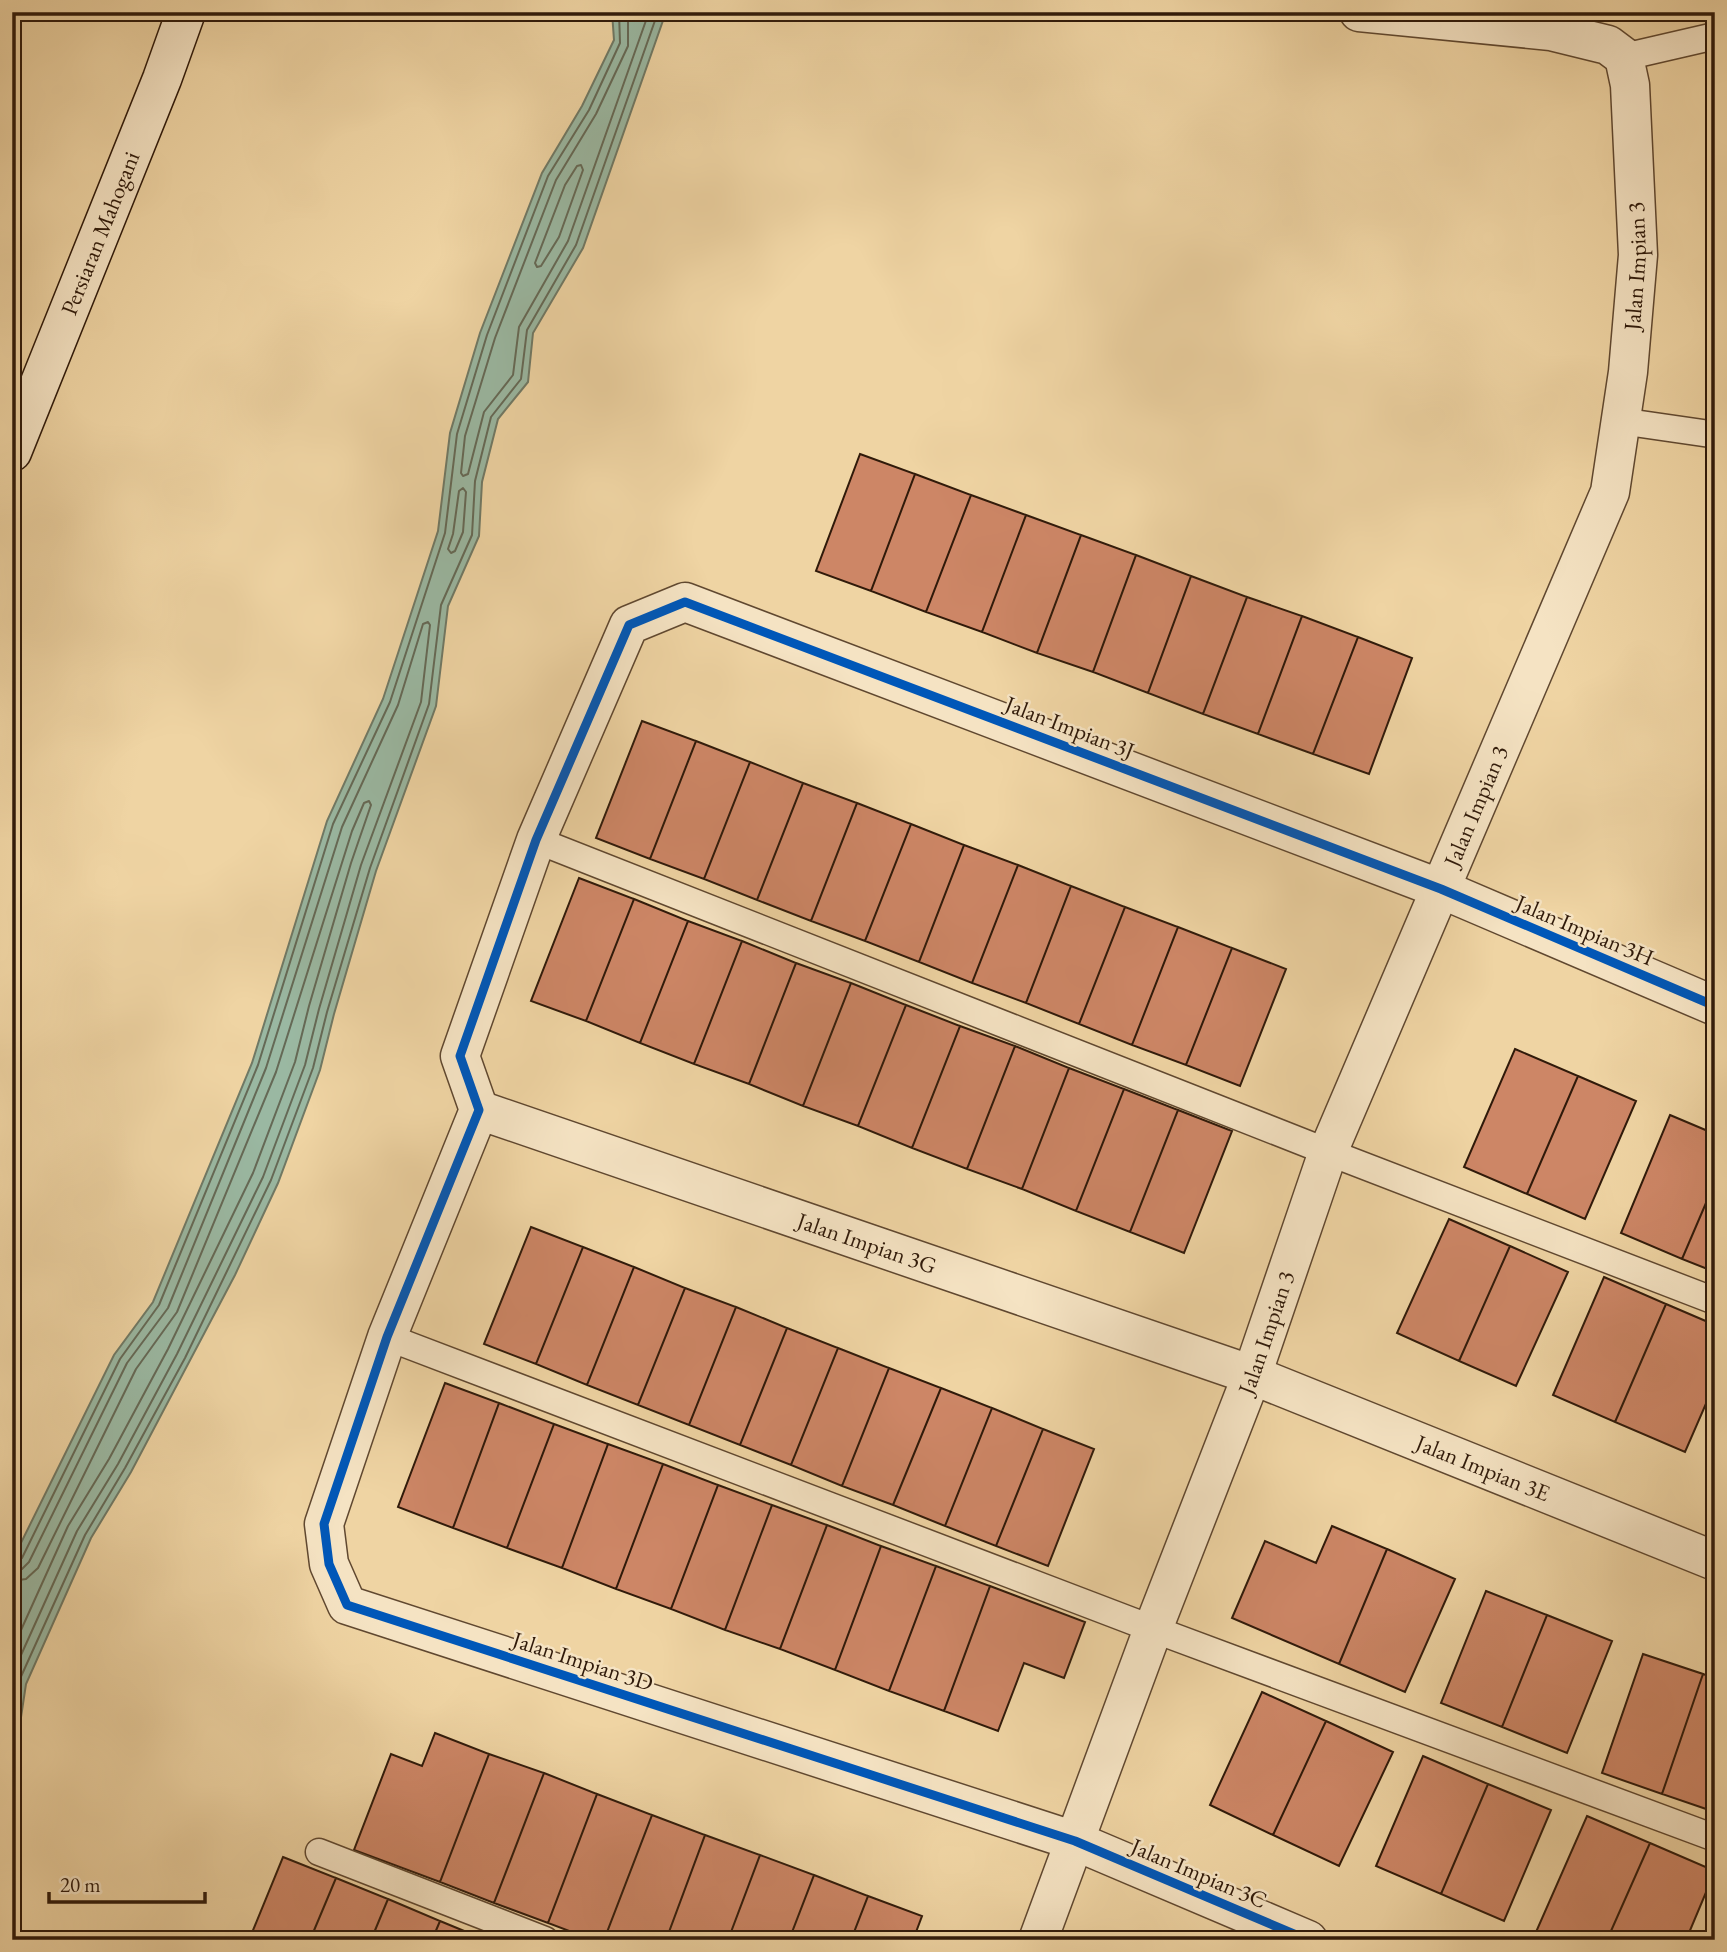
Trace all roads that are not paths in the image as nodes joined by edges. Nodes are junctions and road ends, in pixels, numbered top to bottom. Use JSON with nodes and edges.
{"nodes":[{"id":1,"x":186,"y":12,"type":"edge"},
{"id":2,"x":1359,"y":12,"type":"edge"},
{"id":3,"x":1556,"y":22,"type":"edge"},
{"id":4,"x":1715,"y":36,"type":"edge"},
{"id":5,"x":1623,"y":57,"type":"junction"},
{"id":6,"x":1620,"y":421,"type":"junction"},
{"id":7,"x":1715,"y":432,"type":"edge"},
{"id":8,"x":12,"y":452,"type":"edge"},
{"id":9,"x":536,"y":840,"type":"junction"},
{"id":10,"x":1441,"y":889,"type":"junction"},
{"id":11,"x":1715,"y":1006,"type":"edge"},
{"id":12,"x":480,"y":1110,"type":"junction"},
{"id":13,"x":1328,"y":1152,"type":"junction"},
{"id":14,"x":1715,"y":1301,"type":"edge"},
{"id":15,"x":387,"y":1338,"type":"junction"},
{"id":16,"x":1252,"y":1375,"type":"junction"},
{"id":17,"x":1715,"y":1560,"type":"edge"},
{"id":18,"x":1153,"y":1629,"type":"junction"},
{"id":19,"x":1715,"y":1838,"type":"edge"},
{"id":20,"x":1075,"y":1842,"type":"junction"},
{"id":21,"x":319,"y":1852,"type":"dead end"},
{"id":22,"x":545,"y":1940,"type":"edge"},
{"id":23,"x":1038,"y":1940,"type":"edge"},
{"id":24,"x":1308,"y":1940,"type":"edge"}],
"edges":[{"from":1,"to":8,"type":"street","name":"Persiaran Mahogani"},
{"from":2,"to":3,"type":"street"},
{"from":3,"to":5,"type":"street"},
{"from":4,"to":5,"type":"lane"},
{"from":5,"to":6,"type":"street","name":"Jalan Impian 3"},
{"from":6,"to":7,"type":"lane"},
{"from":6,"to":10,"type":"street","name":"Jalan Impian 3"},
{"from":9,"to":10,"type":"street","name":"Jalan Impian 3J"},
{"from":9,"to":12,"type":"street"},
{"from":9,"to":13,"type":"lane"},
{"from":10,"to":11,"type":"street","name":"Jalan Impian 3H"},
{"from":10,"to":13,"type":"street","name":"Jalan Impian 3"},
{"from":12,"to":15,"type":"street","name":"Jalan Impian 3D"},
{"from":12,"to":16,"type":"street","name":"Jalan Impian 3G"},
{"from":13,"to":14,"type":"lane"},
{"from":13,"to":16,"type":"street","name":"Jalan Impian 3"},
{"from":15,"to":18,"type":"lane"},
{"from":15,"to":20,"type":"street","name":"Jalan Impian 3D"},
{"from":16,"to":17,"type":"street","name":"Jalan Impian 3E"},
{"from":16,"to":18,"type":"street","name":"Jalan Impian 3"},
{"from":18,"to":19,"type":"lane"},
{"from":18,"to":20,"type":"street","name":"Jalan Impian 3"},
{"from":20,"to":23,"type":"street","name":"Jalan Impian 3"},
{"from":20,"to":24,"type":"street","name":"Jalan Impian 3C"},
{"from":21,"to":22,"type":"lane"}]}
